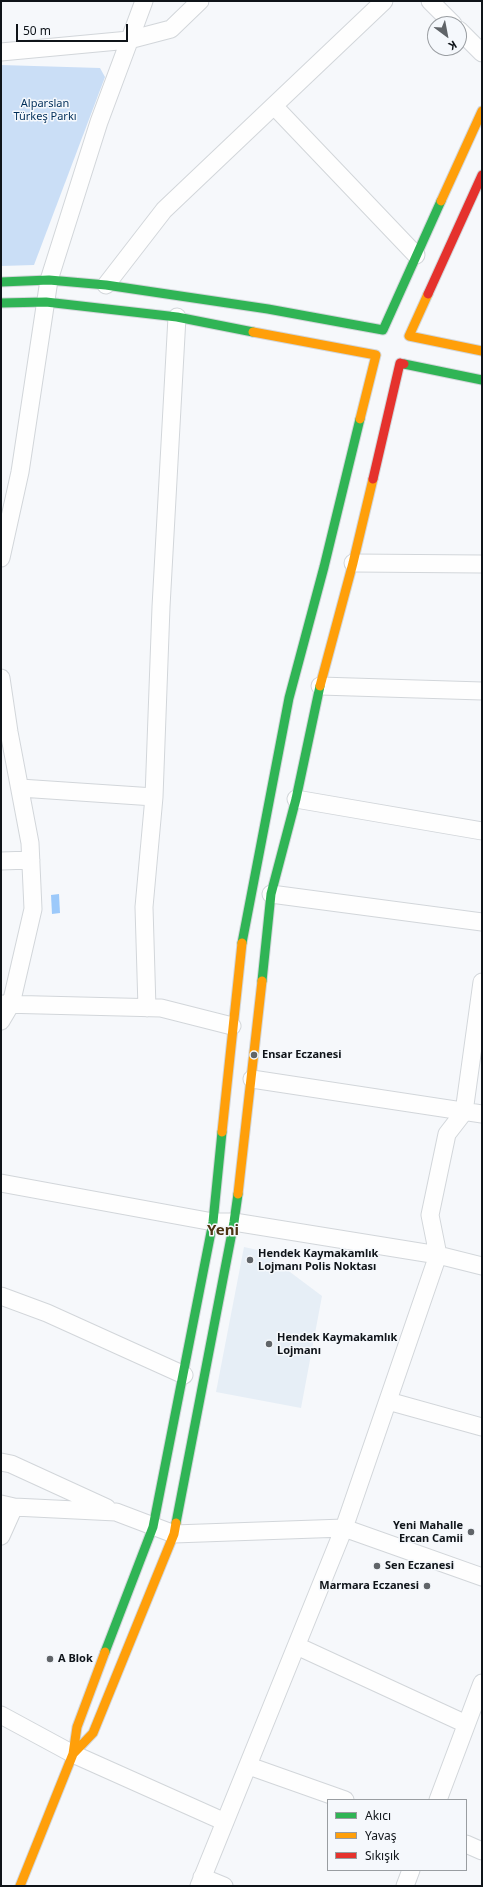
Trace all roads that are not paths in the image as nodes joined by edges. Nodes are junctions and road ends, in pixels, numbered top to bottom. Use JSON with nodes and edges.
{"nodes":[{"id":1,"x":144,"y":1,"type":"edge"},
{"id":2,"x":200,"y":1,"type":"edge"},
{"id":3,"x":384,"y":1,"type":"edge"},
{"id":4,"x":430,"y":1,"type":"edge"},
{"id":5,"x":445,"y":16,"type":"edge"},
{"id":6,"x":467,"y":38,"type":"edge"},
{"id":7,"x":129,"y":40,"type":"junction"},
{"id":8,"x":1,"y":52,"type":"edge"},
{"id":9,"x":482,"y":54,"type":"edge"},
{"id":10,"x":274,"y":106,"type":"junction"},
{"id":11,"x":482,"y":111,"type":"edge"},
{"id":12,"x":482,"y":175,"type":"edge"},
{"id":13,"x":416,"y":255,"type":"junction"},
{"id":14,"x":49,"y":280,"type":"junction"},
{"id":15,"x":1,"y":282,"type":"edge"},
{"id":16,"x":106,"y":285,"type":"junction"},
{"id":17,"x":46,"y":302,"type":"junction"},
{"id":18,"x":1,"y":303,"type":"edge"},
{"id":19,"x":177,"y":317,"type":"junction"},
{"id":20,"x":382,"y":330,"type":"junction"},
{"id":21,"x":409,"y":336,"type":"junction"},
{"id":22,"x":482,"y":351,"type":"edge"},
{"id":23,"x":376,"y":355,"type":"junction"},
{"id":24,"x":400,"y":363,"type":"junction"},
{"id":25,"x":482,"y":380,"type":"edge"},
{"id":26,"x":2,"y":549,"type":"edge"},
{"id":27,"x":353,"y":563,"type":"junction"},
{"id":28,"x":482,"y":564,"type":"edge"},
{"id":29,"x":1,"y":678,"type":"edge"},
{"id":30,"x":320,"y":686,"type":"junction"},
{"id":31,"x":482,"y":691,"type":"edge"},
{"id":32,"x":20,"y":788,"type":"junction"},
{"id":33,"x":154,"y":797,"type":"junction"},
{"id":34,"x":296,"y":799,"type":"junction"},
{"id":35,"x":482,"y":831,"type":"edge"},
{"id":36,"x":31,"y":860,"type":"junction"},
{"id":37,"x":1,"y":861,"type":"edge"},
{"id":38,"x":271,"y":894,"type":"junction"},
{"id":39,"x":482,"y":922,"type":"edge"},
{"id":40,"x":482,"y":982,"type":"edge"},
{"id":41,"x":6,"y":1004,"type":"edge"},
{"id":42,"x":147,"y":1008,"type":"junction"},
{"id":43,"x":1,"y":1022,"type":"edge"},
{"id":44,"x":232,"y":1026,"type":"junction"},
{"id":45,"x":252,"y":1079,"type":"junction"},
{"id":46,"x":464,"y":1112,"type":"junction"},
{"id":47,"x":482,"y":1114,"type":"edge"},
{"id":48,"x":1,"y":1183,"type":"edge"},
{"id":49,"x":213,"y":1222,"type":"junction"},
{"id":50,"x":234,"y":1222,"type":"junction"},
{"id":51,"x":438,"y":1255,"type":"junction"},
{"id":52,"x":482,"y":1266,"type":"edge"},
{"id":53,"x":1,"y":1296,"type":"edge"},
{"id":54,"x":184,"y":1376,"type":"junction"},
{"id":55,"x":388,"y":1401,"type":"junction"},
{"id":56,"x":482,"y":1427,"type":"edge"},
{"id":57,"x":1,"y":1462,"type":"edge"},
{"id":58,"x":8,"y":1506,"type":"edge"},
{"id":59,"x":116,"y":1512,"type":"junction"},
{"id":60,"x":152,"y":1527,"type":"junction"},
{"id":61,"x":344,"y":1528,"type":"junction"},
{"id":62,"x":174,"y":1534,"type":"junction"},
{"id":63,"x":1,"y":1536,"type":"edge"},
{"id":64,"x":482,"y":1577,"type":"edge"},
{"id":65,"x":297,"y":1646,"type":"junction"},
{"id":66,"x":482,"y":1683,"type":"edge"},
{"id":67,"x":1,"y":1715,"type":"edge"},
{"id":68,"x":466,"y":1724,"type":"junction"},
{"id":69,"x":73,"y":1754,"type":"junction"},
{"id":70,"x":249,"y":1766,"type":"junction"},
{"id":71,"x":342,"y":1799,"type":"edge"},
{"id":72,"x":438,"y":1799,"type":"edge"},
{"id":73,"x":225,"y":1822,"type":"junction"},
{"id":74,"x":467,"y":1844,"type":"edge"},
{"id":75,"x":482,"y":1850,"type":"edge"},
{"id":76,"x":411,"y":1871,"type":"edge"},
{"id":77,"x":201,"y":1882,"type":"edge"},
{"id":78,"x":20,"y":1886,"type":"edge"},
{"id":79,"x":224,"y":1886,"type":"edge"},
{"id":80,"x":405,"y":1886,"type":"edge"}],
"edges":[{"from":1,"to":7,"type":"street"},
{"from":2,"to":7,"type":"street"},
{"from":3,"to":10,"type":"street"},
{"from":4,"to":5,"type":"street"},
{"from":6,"to":9,"type":"street"},
{"from":7,"to":8,"type":"street"},
{"from":7,"to":14,"type":"street"},
{"from":10,"to":13,"type":"street"},
{"from":10,"to":16,"type":"street"},
{"from":11,"to":13,"type":"main road"},
{"from":12,"to":21,"type":"main road"},
{"from":13,"to":20,"type":"main road"},
{"from":14,"to":15,"type":"main road"},
{"from":14,"to":16,"type":"main road"},
{"from":14,"to":17,"type":"street"},
{"from":16,"to":20,"type":"main road"},
{"from":17,"to":18,"type":"main road"},
{"from":17,"to":19,"type":"main road"},
{"from":17,"to":26,"type":"street"},
{"from":19,"to":23,"type":"main road"},
{"from":19,"to":33,"type":"street"},
{"from":20,"to":21,"type":"main road"},
{"from":20,"to":23,"type":"main road"},
{"from":21,"to":22,"type":"main road"},
{"from":21,"to":24,"type":"main road"},
{"from":23,"to":24,"type":"main road"},
{"from":23,"to":44,"type":"main road"},
{"from":24,"to":25,"type":"main road"},
{"from":24,"to":27,"type":"main road"},
{"from":27,"to":28,"type":"street"},
{"from":27,"to":30,"type":"main road"},
{"from":29,"to":32,"type":"street"},
{"from":30,"to":31,"type":"street"},
{"from":30,"to":34,"type":"main road"},
{"from":32,"to":33,"type":"street"},
{"from":32,"to":36,"type":"street"},
{"from":33,"to":42,"type":"street"},
{"from":34,"to":35,"type":"street"},
{"from":34,"to":38,"type":"main road"},
{"from":36,"to":37,"type":"street"},
{"from":36,"to":41,"type":"street"},
{"from":38,"to":39,"type":"street"},
{"from":38,"to":45,"type":"main road"},
{"from":40,"to":46,"type":"street"},
{"from":41,"to":42,"type":"street"},
{"from":41,"to":43,"type":"street"},
{"from":42,"to":44,"type":"street"},
{"from":44,"to":49,"type":"main road"},
{"from":45,"to":46,"type":"street"},
{"from":45,"to":50,"type":"main road"},
{"from":46,"to":47,"type":"street"},
{"from":46,"to":51,"type":"street"},
{"from":48,"to":49,"type":"street"},
{"from":49,"to":50,"type":"street"},
{"from":49,"to":54,"type":"main road"},
{"from":50,"to":51,"type":"street"},
{"from":50,"to":62,"type":"main road"},
{"from":51,"to":52,"type":"street"},
{"from":51,"to":55,"type":"street"},
{"from":53,"to":54,"type":"street"},
{"from":54,"to":60,"type":"main road"},
{"from":55,"to":56,"type":"street"},
{"from":55,"to":61,"type":"street"},
{"from":57,"to":59,"type":"street"},
{"from":58,"to":59,"type":"street"},
{"from":58,"to":63,"type":"street"},
{"from":59,"to":60,"type":"street"},
{"from":60,"to":62,"type":"street"},
{"from":60,"to":69,"type":"main road"},
{"from":61,"to":62,"type":"street"},
{"from":61,"to":64,"type":"street"},
{"from":61,"to":65,"type":"street"},
{"from":62,"to":69,"type":"main road"},
{"from":65,"to":68,"type":"street"},
{"from":65,"to":70,"type":"street"},
{"from":66,"to":68,"type":"street"},
{"from":67,"to":69,"type":"street"},
{"from":68,"to":72,"type":"street"},
{"from":69,"to":73,"type":"street"},
{"from":69,"to":78,"type":"main road"},
{"from":70,"to":71,"type":"street"},
{"from":70,"to":73,"type":"street"},
{"from":73,"to":77,"type":"street"},
{"from":74,"to":75,"type":"street"},
{"from":76,"to":80,"type":"street"},
{"from":77,"to":79,"type":"street"}]}
